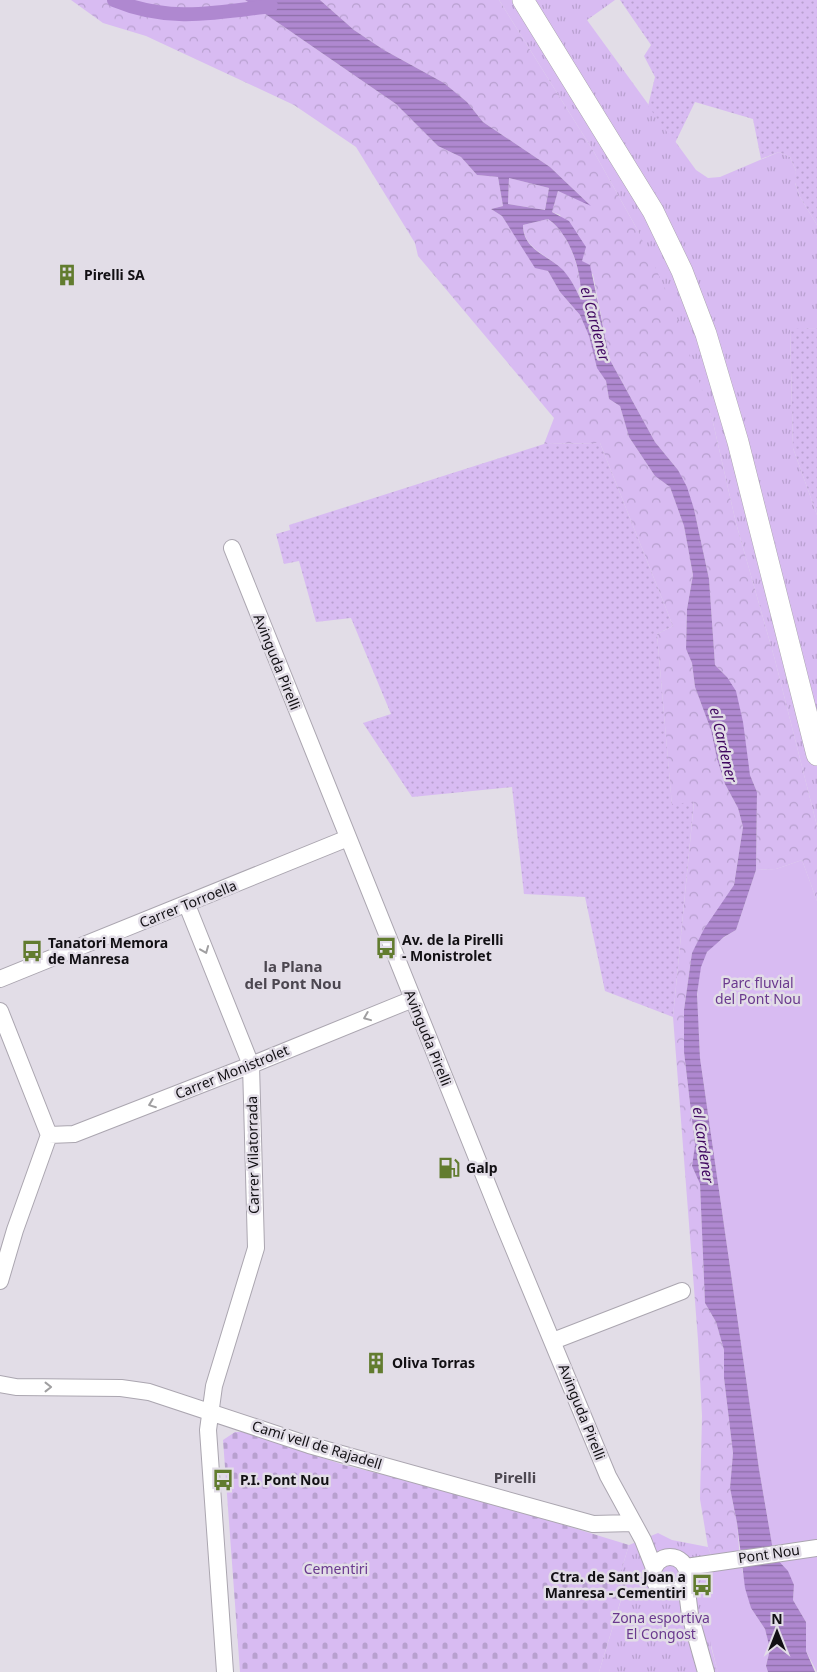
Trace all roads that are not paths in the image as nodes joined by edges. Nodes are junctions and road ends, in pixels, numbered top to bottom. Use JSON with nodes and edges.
{"nodes":[{"id":1,"x":523,"y":0,"type":"edge"},
{"id":2,"x":232,"y":548,"type":"dead end"},
{"id":3,"x":817,"y":755,"type":"edge"},
{"id":4,"x":348,"y":838,"type":"junction"},
{"id":5,"x":187,"y":905,"type":"junction"},
{"id":6,"x":0,"y":979,"type":"edge"},
{"id":7,"x":413,"y":999,"type":"junction"},
{"id":8,"x":0,"y":1011,"type":"edge"},
{"id":9,"x":251,"y":1065,"type":"junction"},
{"id":10,"x":49,"y":1135,"type":"junction"},
{"id":11,"x":0,"y":1280,"type":"edge"},
{"id":12,"x":682,"y":1291,"type":"dead end"},
{"id":13,"x":553,"y":1341,"type":"junction"},
{"id":14,"x":0,"y":1384,"type":"edge"},
{"id":15,"x":209,"y":1411,"type":"junction"},
{"id":16,"x":633,"y":1523,"type":"junction"},
{"id":17,"x":817,"y":1548,"type":"edge"},
{"id":18,"x":667,"y":1558,"type":"junction"},
{"id":19,"x":654,"y":1568,"type":"junction"},
{"id":20,"x":686,"y":1575,"type":"junction"},
{"id":21,"x":666,"y":1591,"type":"junction"},
{"id":22,"x":690,"y":1615,"type":"junction"},
{"id":23,"x":225,"y":1672,"type":"edge"},
{"id":24,"x":706,"y":1672,"type":"edge"}],
"edges":[{"from":1,"to":3,"type":"main road"},
{"from":2,"to":4,"type":"street","name":"Avinguda Pirelli"},
{"from":4,"to":5,"type":"street","name":"Carrer Torroella"},
{"from":4,"to":7,"type":"street","name":"Avinguda Pirelli"},
{"from":5,"to":6,"type":"street","name":"Carrer Torroella"},
{"from":5,"to":9,"type":"street","name":"Carrer Vilatorrada","one_way":true},
{"from":7,"to":9,"type":"street","name":"Carrer Monistrolet","one_way":true},
{"from":7,"to":13,"type":"street","name":"Avinguda Pirelli"},
{"from":8,"to":10,"type":"street"},
{"from":9,"to":10,"type":"street","name":"Carrer Monistrolet","one_way":true},
{"from":9,"to":15,"type":"street","name":"Carrer Vilatorrada"},
{"from":10,"to":11,"type":"street"},
{"from":12,"to":13,"type":"street"},
{"from":13,"to":16,"type":"street","name":"Avinguda Pirelli"},
{"from":14,"to":15,"type":"street","name":"Camí vell de Rajadell","one_way":true},
{"from":15,"to":16,"type":"street","name":"Camí vell de Rajadell"},
{"from":15,"to":23,"type":"street","name":"Carrer Vilatorrada"},
{"from":16,"to":18,"type":"street","name":"Avinguda Pirelli"},
{"from":16,"to":19,"type":"street","name":"Avinguda Pirelli"},
{"from":17,"to":20,"type":"street","name":"Pont Nou"},
{"from":18,"to":19,"type":"street"},
{"from":18,"to":20,"type":"street"},
{"from":19,"to":21,"type":"street"},
{"from":20,"to":21,"type":"street"},
{"from":20,"to":22,"type":"street"},
{"from":21,"to":22,"type":"street"},
{"from":22,"to":24,"type":"street"}]}
